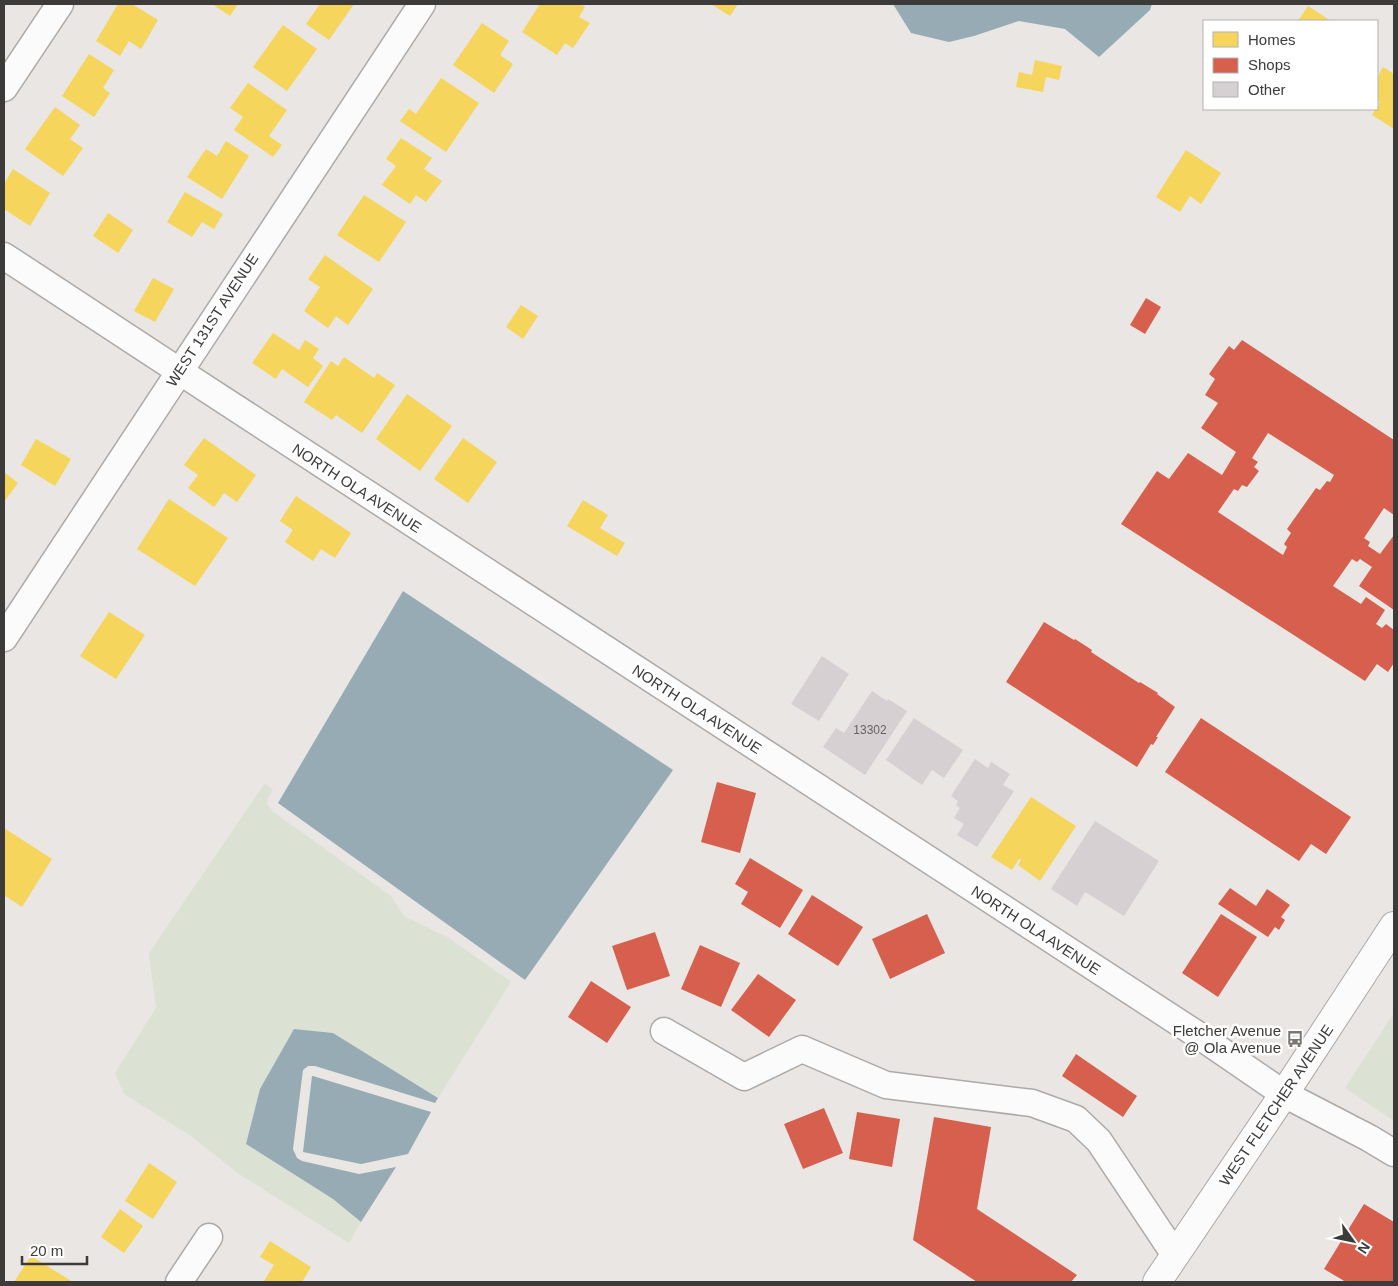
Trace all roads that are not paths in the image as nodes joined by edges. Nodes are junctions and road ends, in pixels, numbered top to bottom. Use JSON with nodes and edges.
{"nodes":[{"id":1,"x":60,"y":4,"type":"edge"},
{"id":2,"x":422,"y":4,"type":"edge"},
{"id":3,"x":4,"y":88,"type":"edge"},
{"id":4,"x":4,"y":256,"type":"edge"},
{"id":5,"x":179,"y":371,"type":"junction"},
{"id":6,"x":4,"y":638,"type":"edge"},
{"id":7,"x":1394,"y":926,"type":"edge"},
{"id":8,"x":664,"y":1032,"type":"dead end"},
{"id":9,"x":1284,"y":1094,"type":"junction"},
{"id":10,"x":1394,"y":1153,"type":"edge"},
{"id":11,"x":209,"y":1237,"type":"dead end"},
{"id":12,"x":1175,"y":1255,"type":"junction"},
{"id":13,"x":179,"y":1282,"type":"edge"},
{"id":14,"x":1157,"y":1282,"type":"edge"}],
"edges":[{"from":1,"to":3,"type":"street"},
{"from":2,"to":5,"type":"street","name":"WEST 131ST AVENUE"},
{"from":4,"to":5,"type":"street","name":"NORTH OLA AVENUE"},
{"from":5,"to":6,"type":"street","name":"WEST 131ST AVENUE"},
{"from":5,"to":9,"type":"street","name":"NORTH OLA AVENUE"},
{"from":7,"to":9,"type":"main road","name":"WEST FLETCHER AVENUE"},
{"from":8,"to":12,"type":"street"},
{"from":9,"to":10,"type":"street","name":"NORTH OLA AVENUE"},
{"from":9,"to":12,"type":"main road","name":"WEST FLETCHER AVENUE"},
{"from":11,"to":13,"type":"street"},
{"from":12,"to":14,"type":"main road","name":"WEST FLETCHER AVENUE"}]}
